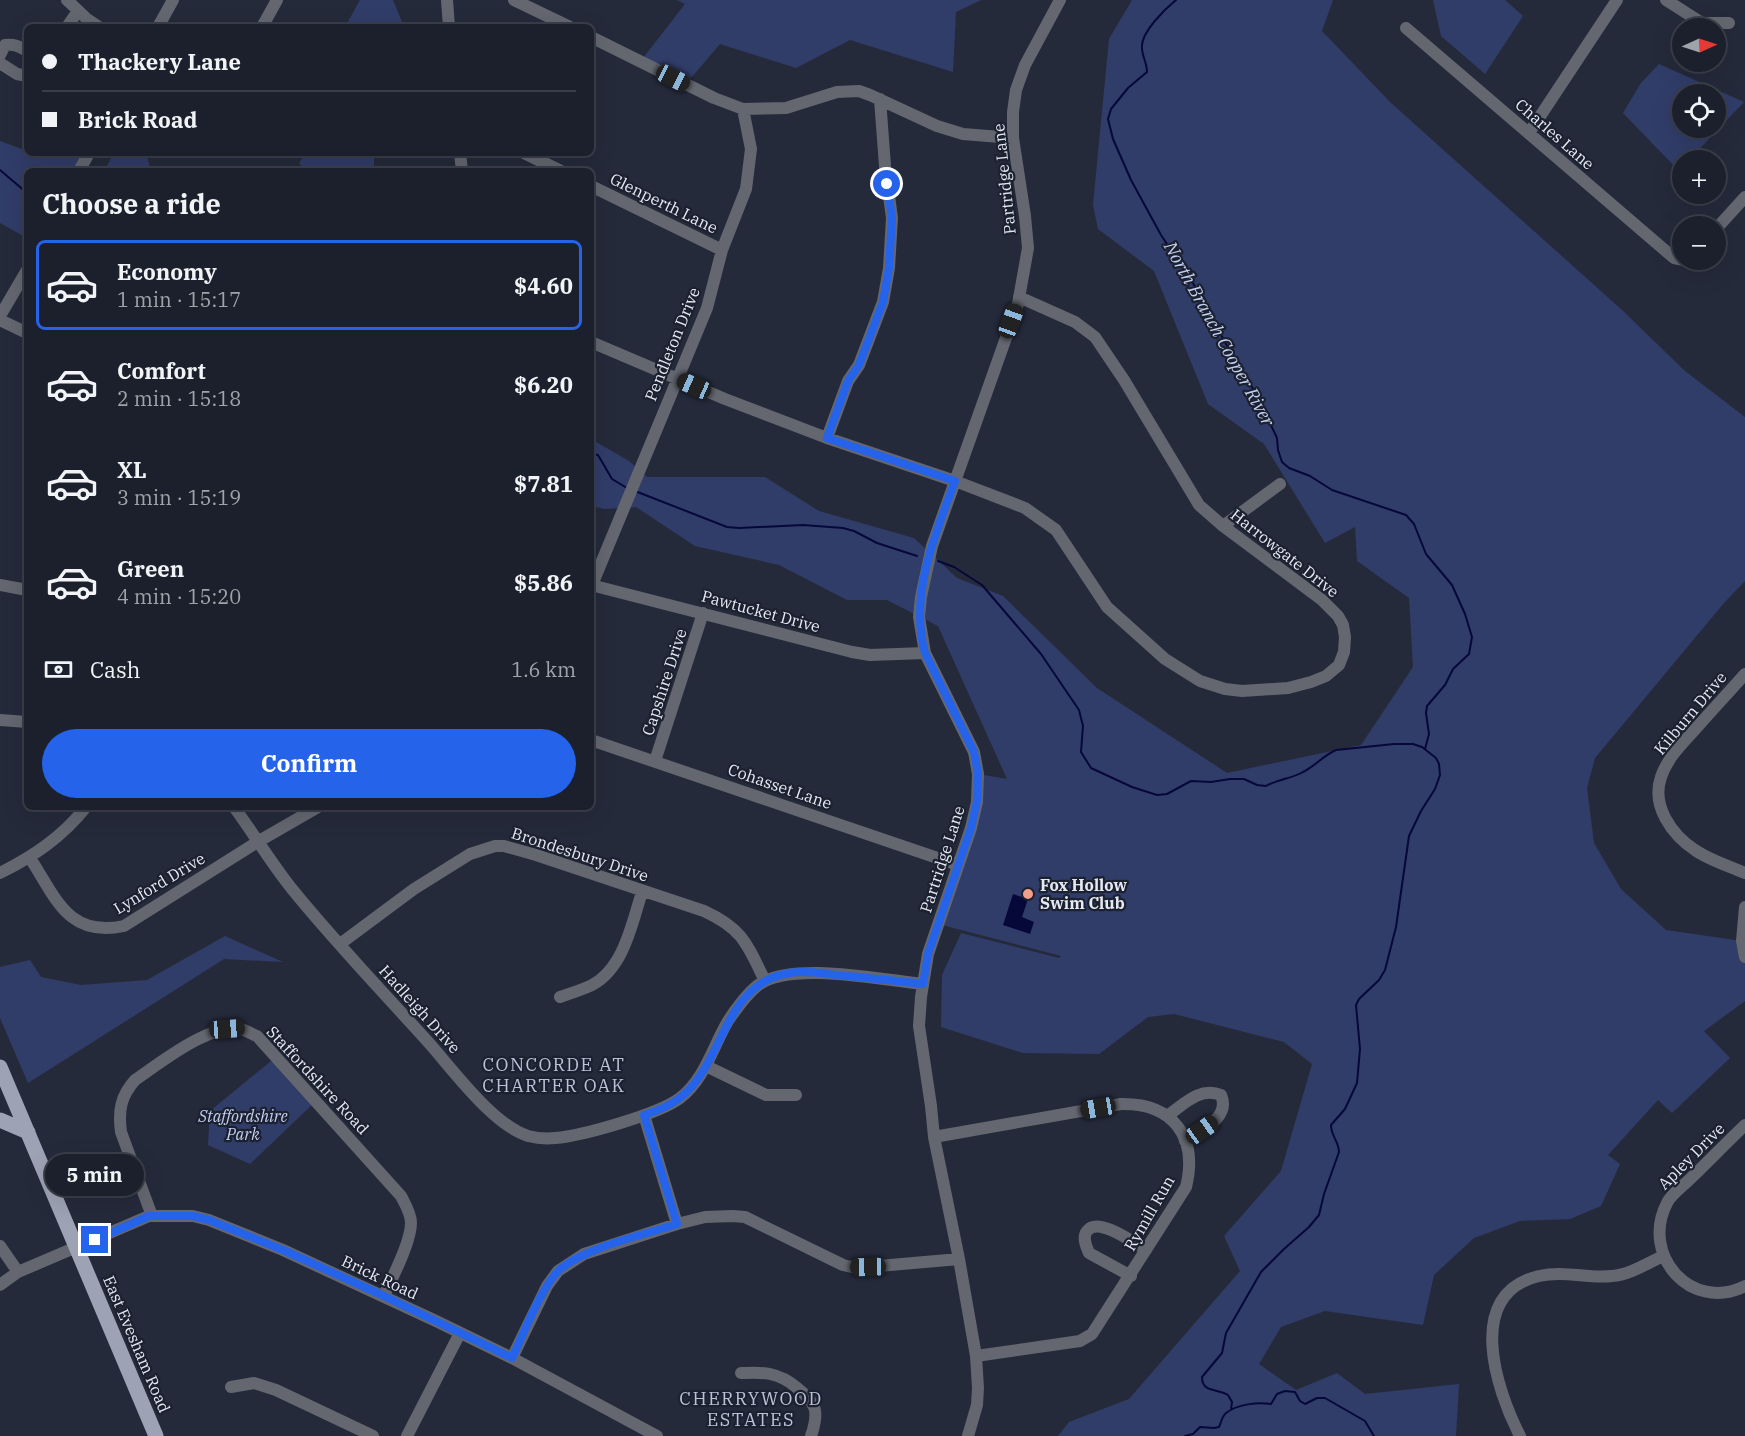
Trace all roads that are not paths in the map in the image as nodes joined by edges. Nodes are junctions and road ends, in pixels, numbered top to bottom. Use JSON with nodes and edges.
{"nodes":[{"id":1,"x":67,"y":0,"type":"edge"},
{"id":2,"x":172,"y":0,"type":"edge"},
{"id":3,"x":277,"y":0,"type":"edge"},
{"id":4,"x":447,"y":0,"type":"edge"},
{"id":5,"x":514,"y":0,"type":"edge"},
{"id":6,"x":1060,"y":0,"type":"edge"},
{"id":7,"x":1617,"y":0,"type":"edge"},
{"id":8,"x":1666,"y":0,"type":"edge"},
{"id":9,"x":78,"y":11,"type":"junction"},
{"id":10,"x":1729,"y":23,"type":"dead end"},
{"id":11,"x":69,"y":24,"type":"edge"},
{"id":12,"x":95,"y":24,"type":"edge"},
{"id":13,"x":160,"y":24,"type":"edge"},
{"id":14,"x":264,"y":24,"type":"edge"},
{"id":15,"x":449,"y":24,"type":"edge"},
{"id":16,"x":564,"y":24,"type":"edge"},
{"id":17,"x":1406,"y":28,"type":"dead end"},
{"id":18,"x":594,"y":38,"type":"edge"},
{"id":19,"x":24,"y":49,"type":"edge"},
{"id":20,"x":0,"y":55,"type":"edge"},
{"id":21,"x":0,"y":63,"type":"edge"},
{"id":22,"x":24,"y":75,"type":"edge"},
{"id":23,"x":880,"y":99,"type":"junction"},
{"id":24,"x":743,"y":109,"type":"junction"},
{"id":25,"x":1529,"y":133,"type":"junction"},
{"id":26,"x":1013,"y":138,"type":"junction"},
{"id":27,"x":530,"y":156,"type":"edge"},
{"id":28,"x":555,"y":168,"type":"edge"},
{"id":29,"x":594,"y":187,"type":"edge"},
{"id":30,"x":1745,"y":197,"type":"edge"},
{"id":31,"x":1726,"y":218,"type":"edge"},
{"id":32,"x":722,"y":250,"type":"junction"},
{"id":33,"x":1672,"y":256,"type":"edge"},
{"id":34,"x":24,"y":275,"type":"edge"},
{"id":35,"x":1019,"y":297,"type":"junction"},
{"id":36,"x":0,"y":318,"type":"edge"},
{"id":37,"x":24,"y":331,"type":"edge"},
{"id":38,"x":594,"y":343,"type":"edge"},
{"id":39,"x":678,"y":379,"type":"junction"},
{"id":40,"x":827,"y":438,"type":"junction"},
{"id":41,"x":955,"y":481,"type":"junction"},
{"id":42,"x":1280,"y":484,"type":"dead end"},
{"id":43,"x":1223,"y":526,"type":"junction"},
{"id":44,"x":594,"y":578,"type":"edge"},
{"id":45,"x":0,"y":585,"type":"edge"},
{"id":46,"x":594,"y":586,"type":"edge"},
{"id":47,"x":24,"y":589,"type":"edge"},
{"id":48,"x":703,"y":614,"type":"junction"},
{"id":49,"x":925,"y":653,"type":"junction"},
{"id":50,"x":1745,"y":674,"type":"edge"},
{"id":51,"x":0,"y":720,"type":"edge"},
{"id":52,"x":24,"y":722,"type":"edge"},
{"id":53,"x":594,"y":741,"type":"edge"},
{"id":54,"x":655,"y":761,"type":"junction"},
{"id":55,"x":83,"y":810,"type":"edge"},
{"id":56,"x":236,"y":810,"type":"edge"},
{"id":57,"x":313,"y":810,"type":"edge"},
{"id":58,"x":259,"y":841,"type":"junction"},
{"id":59,"x":30,"y":858,"type":"junction"},
{"id":60,"x":958,"y":865,"type":"junction"},
{"id":61,"x":0,"y":873,"type":"edge"},
{"id":62,"x":1745,"y":873,"type":"edge"},
{"id":63,"x":642,"y":891,"type":"junction"},
{"id":64,"x":1745,"y":907,"type":"edge"},
{"id":65,"x":340,"y":944,"type":"junction"},
{"id":66,"x":1745,"y":957,"type":"edge"},
{"id":67,"x":765,"y":981,"type":"junction"},
{"id":68,"x":923,"y":984,"type":"junction"},
{"id":69,"x":560,"y":997,"type":"dead end"},
{"id":70,"x":706,"y":1065,"type":"junction"},
{"id":71,"x":0,"y":1067,"type":"edge"},
{"id":72,"x":796,"y":1095,"type":"dead end"},
{"id":73,"x":644,"y":1115,"type":"junction"},
{"id":74,"x":1167,"y":1116,"type":"junction"},
{"id":75,"x":0,"y":1120,"type":"edge"},
{"id":76,"x":1745,"y":1125,"type":"edge"},
{"id":77,"x":28,"y":1132,"type":"junction"},
{"id":78,"x":934,"y":1137,"type":"junction"},
{"id":79,"x":1185,"y":1141,"type":"junction"},
{"id":80,"x":152,"y":1216,"type":"junction"},
{"id":81,"x":677,"y":1224,"type":"junction"},
{"id":82,"x":0,"y":1246,"type":"edge"},
{"id":83,"x":77,"y":1248,"type":"junction"},
{"id":84,"x":1146,"y":1250,"type":"junction"},
{"id":85,"x":1664,"y":1256,"type":"junction"},
{"id":86,"x":959,"y":1259,"type":"junction"},
{"id":87,"x":18,"y":1272,"type":"junction"},
{"id":88,"x":1131,"y":1276,"type":"junction"},
{"id":89,"x":0,"y":1285,"type":"edge"},
{"id":90,"x":1745,"y":1286,"type":"edge"},
{"id":91,"x":384,"y":1296,"type":"junction"},
{"id":92,"x":460,"y":1333,"type":"junction"},
{"id":93,"x":976,"y":1356,"type":"junction"},
{"id":94,"x":512,"y":1358,"type":"junction"},
{"id":95,"x":741,"y":1373,"type":"dead end"},
{"id":96,"x":231,"y":1386,"type":"dead end"},
{"id":97,"x":156,"y":1436,"type":"edge"},
{"id":98,"x":374,"y":1436,"type":"edge"},
{"id":99,"x":407,"y":1436,"type":"edge"},
{"id":100,"x":657,"y":1436,"type":"edge"},
{"id":101,"x":811,"y":1436,"type":"edge"},
{"id":102,"x":968,"y":1436,"type":"edge"},
{"id":103,"x":1520,"y":1436,"type":"edge"}],
"edges":[{"from":1,"to":9,"type":"street"},
{"from":2,"to":13,"type":"street"},
{"from":3,"to":14,"type":"street"},
{"from":4,"to":15,"type":"street"},
{"from":5,"to":16,"type":"street"},
{"from":6,"to":26,"type":"street","name":"Partridge Lane"},
{"from":7,"to":25,"type":"street"},
{"from":8,"to":10,"type":"street"},
{"from":9,"to":11,"type":"street"},
{"from":9,"to":12,"type":"street"},
{"from":17,"to":25,"type":"street","name":"Charles Lane"},
{"from":18,"to":24,"type":"street"},
{"from":19,"to":20,"type":"street"},
{"from":21,"to":22,"type":"street"},
{"from":23,"to":24,"type":"street"},
{"from":23,"to":26,"type":"street"},
{"from":23,"to":40,"type":"street"},
{"from":24,"to":32,"type":"street","name":"Pendleton Drive"},
{"from":25,"to":33,"type":"street","name":"Charles Lane"},
{"from":26,"to":35,"type":"street","name":"Partridge Lane"},
{"from":27,"to":28,"type":"street"},
{"from":29,"to":32,"type":"street","name":"Glenperth Lane"},
{"from":30,"to":31,"type":"street"},
{"from":32,"to":39,"type":"street","name":"Pendleton Drive"},
{"from":34,"to":36,"type":"street"},
{"from":35,"to":41,"type":"street","name":"Partridge Lane"},
{"from":35,"to":43,"type":"street","name":"Harrowgate Drive"},
{"from":36,"to":37,"type":"street"},
{"from":38,"to":39,"type":"street","name":"Harrowgate Drive"},
{"from":39,"to":40,"type":"street","name":"Harrowgate Drive"},
{"from":39,"to":44,"type":"street","name":"Pendleton Drive"},
{"from":40,"to":41,"type":"street","name":"Harrowgate Drive"},
{"from":41,"to":43,"type":"street","name":"Harrowgate Drive"},
{"from":41,"to":49,"type":"street","name":"Partridge Lane"},
{"from":42,"to":43,"type":"street"},
{"from":45,"to":47,"type":"street"},
{"from":46,"to":48,"type":"street","name":"Pawtucket Drive"},
{"from":48,"to":49,"type":"street","name":"Pawtucket Drive"},
{"from":48,"to":54,"type":"street","name":"Capshire Drive"},
{"from":49,"to":60,"type":"street","name":"Partridge Lane"},
{"from":50,"to":62,"type":"street","name":"Kilburn Drive"},
{"from":51,"to":52,"type":"street"},
{"from":53,"to":54,"type":"street","name":"Cohasset Lane"},
{"from":54,"to":60,"type":"street","name":"Cohasset Lane"},
{"from":55,"to":59,"type":"street"},
{"from":56,"to":58,"type":"street","name":"Hadleigh Drive"},
{"from":57,"to":58,"type":"street","name":"Lynford Drive"},
{"from":58,"to":59,"type":"street","name":"Lynford Drive"},
{"from":58,"to":65,"type":"street","name":"Hadleigh Drive"},
{"from":59,"to":61,"type":"street"},
{"from":60,"to":68,"type":"street","name":"Partridge Lane"},
{"from":63,"to":65,"type":"street","name":"Brondesbury Drive"},
{"from":63,"to":67,"type":"street","name":"Brondesbury Drive"},
{"from":63,"to":69,"type":"street"},
{"from":64,"to":66,"type":"street"},
{"from":65,"to":73,"type":"street","name":"Hadleigh Drive"},
{"from":67,"to":68,"type":"street","name":"Hadleigh Drive"},
{"from":67,"to":70,"type":"street","name":"Hadleigh Drive"},
{"from":68,"to":78,"type":"street","name":"Partridge Lane"},
{"from":70,"to":72,"type":"street"},
{"from":70,"to":73,"type":"street","name":"Hadleigh Drive"},
{"from":71,"to":77,"type":"main road","name":"East Evesham Road"},
{"from":73,"to":81,"type":"street"},
{"from":74,"to":78,"type":"street"},
{"from":74,"to":79,"type":"street","name":"Rymill Run"},
{"from":74,"to":79,"type":"street"},
{"from":75,"to":77,"type":"main road"},
{"from":76,"to":85,"type":"street","name":"Apley Drive"},
{"from":77,"to":83,"type":"main road","name":"East Evesham Road"},
{"from":78,"to":86,"type":"street","name":"Partridge Lane"},
{"from":79,"to":84,"type":"street","name":"Rymill Run"},
{"from":80,"to":83,"type":"street","name":"Brick Road"},
{"from":80,"to":91,"type":"street","name":"Brick Road"},
{"from":80,"to":91,"type":"street","name":"Staffordshire Road"},
{"from":81,"to":86,"type":"street"},
{"from":81,"to":94,"type":"street"},
{"from":82,"to":87,"type":"street"},
{"from":83,"to":87,"type":"street","name":"Brick Road"},
{"from":83,"to":97,"type":"main road","name":"East Evesham Road"},
{"from":84,"to":88,"type":"street","name":"Rymill Run"},
{"from":84,"to":88,"type":"street"},
{"from":85,"to":90,"type":"street","name":"Apley Drive"},
{"from":85,"to":103,"type":"street"},
{"from":86,"to":93,"type":"street","name":"Partridge Lane"},
{"from":87,"to":89,"type":"street","name":"Brick Road"},
{"from":88,"to":93,"type":"street","name":"Rymill Run"},
{"from":91,"to":92,"type":"street","name":"Brick Road"},
{"from":92,"to":94,"type":"street","name":"Brick Road"},
{"from":92,"to":99,"type":"street"},
{"from":93,"to":102,"type":"street","name":"Partridge Lane"},
{"from":94,"to":100,"type":"street","name":"Brick Road"},
{"from":95,"to":101,"type":"street"},
{"from":96,"to":98,"type":"street"}]}
